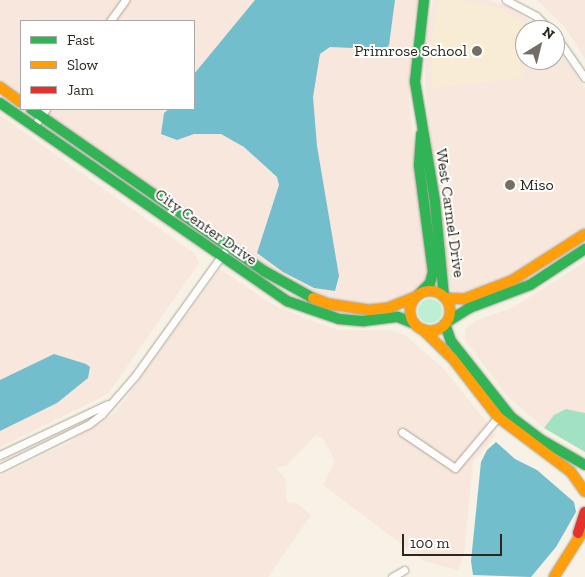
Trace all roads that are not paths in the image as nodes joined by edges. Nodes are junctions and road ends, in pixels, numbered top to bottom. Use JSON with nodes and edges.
{"nodes":[{"id":1,"x":125,"y":0,"type":"edge"},
{"id":2,"x":424,"y":0,"type":"edge"},
{"id":3,"x":506,"y":0,"type":"edge"},
{"id":4,"x":111,"y":20,"type":"edge"},
{"id":5,"x":539,"y":20,"type":"edge"},
{"id":6,"x":565,"y":49,"type":"edge"},
{"id":7,"x":585,"y":78,"type":"edge"},
{"id":8,"x":0,"y":87,"type":"edge"},
{"id":9,"x":20,"y":101,"type":"edge"},
{"id":10,"x":0,"y":102,"type":"edge"},
{"id":11,"x":44,"y":112,"type":"edge"},
{"id":12,"x":34,"y":126,"type":"junction"},
{"id":13,"x":421,"y":133,"type":"junction"},
{"id":14,"x":585,"y":234,"type":"edge"},
{"id":15,"x":229,"y":247,"type":"junction"},
{"id":16,"x":585,"y":249,"type":"edge"},
{"id":17,"x":221,"y":256,"type":"junction"},
{"id":18,"x":417,"y":296,"type":"junction"},
{"id":19,"x":445,"y":298,"type":"junction"},
{"id":20,"x":446,"y":323,"type":"junction"},
{"id":21,"x":418,"y":326,"type":"junction"},
{"id":22,"x":108,"y":404,"type":"junction"},
{"id":23,"x":498,"y":417,"type":"junction"},
{"id":24,"x":402,"y":432,"type":"dead end"},
{"id":25,"x":0,"y":456,"type":"edge"},
{"id":26,"x":585,"y":465,"type":"edge"},
{"id":27,"x":0,"y":468,"type":"edge"},
{"id":28,"x":585,"y":482,"type":"edge"},
{"id":29,"x":585,"y":492,"type":"edge"},
{"id":30,"x":585,"y":512,"type":"edge"},
{"id":31,"x":584,"y":531,"type":"edge"},
{"id":32,"x":576,"y":544,"type":"junction"},
{"id":33,"x":404,"y":570,"type":"dead end"},
{"id":34,"x":392,"y":577,"type":"edge"},
{"id":35,"x":554,"y":577,"type":"edge"}],
"edges":[{"from":1,"to":4,"type":"street"},
{"from":2,"to":13,"type":"street","name":"West Carmel Drive"},
{"from":3,"to":5,"type":"street"},
{"from":6,"to":7,"type":"street"},
{"from":8,"to":9,"type":"street"},
{"from":10,"to":12,"type":"street","name":"City Center Drive"},
{"from":11,"to":12,"type":"street"},
{"from":11,"to":15,"type":"street","name":"City Center Drive"},
{"from":12,"to":17,"type":"street","name":"City Center Drive"},
{"from":13,"to":18,"type":"street","name":"West Carmel Drive"},
{"from":13,"to":19,"type":"street","name":"West Carmel Drive"},
{"from":14,"to":19,"type":"street"},
{"from":15,"to":17,"type":"street"},
{"from":15,"to":18,"type":"street","name":"City Center Drive"},
{"from":16,"to":20,"type":"street"},
{"from":17,"to":21,"type":"street","name":"City Center Drive"},
{"from":17,"to":22,"type":"street"},
{"from":18,"to":19,"type":"street"},
{"from":18,"to":21,"type":"street"},
{"from":19,"to":20,"type":"street"},
{"from":20,"to":21,"type":"street"},
{"from":20,"to":26,"type":"street"},
{"from":21,"to":23,"type":"street"},
{"from":22,"to":25,"type":"street"},
{"from":22,"to":27,"type":"street"},
{"from":23,"to":24,"type":"street"},
{"from":23,"to":29,"type":"street"},
{"from":28,"to":29,"type":"street"},
{"from":30,"to":32,"type":"street"},
{"from":31,"to":32,"type":"street"},
{"from":32,"to":35,"type":"street"},
{"from":33,"to":34,"type":"street"}]}
